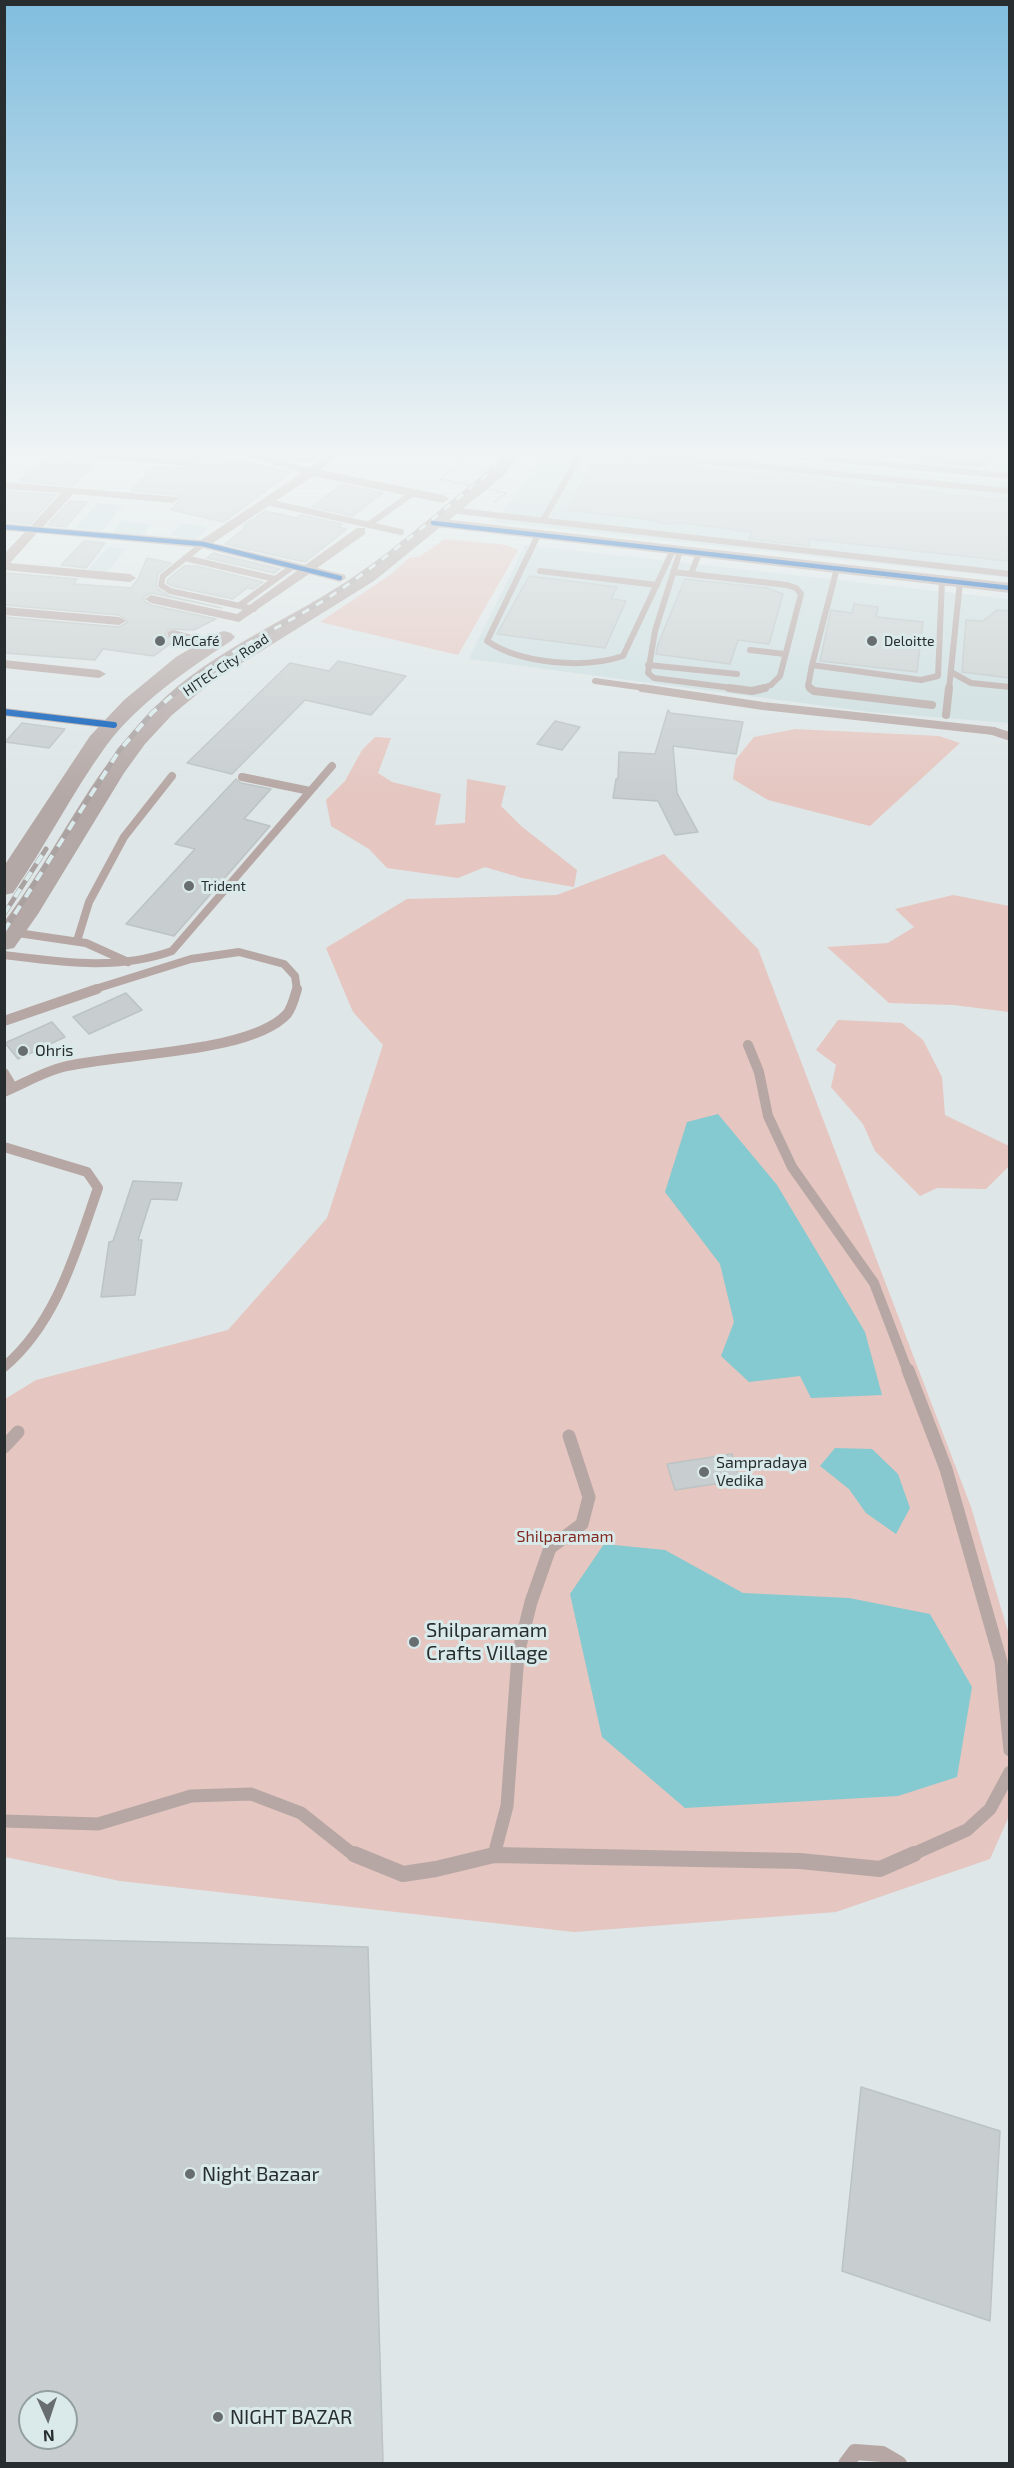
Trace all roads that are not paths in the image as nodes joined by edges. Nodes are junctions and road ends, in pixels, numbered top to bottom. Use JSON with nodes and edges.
{"nodes":[{"id":1,"x":33,"y":567,"type":"edge"},
{"id":2,"x":174,"y":567,"type":"edge"},
{"id":3,"x":224,"y":567,"type":"edge"},
{"id":4,"x":292,"y":567,"type":"joint"},
{"id":5,"x":311,"y":567,"type":"edge"},
{"id":6,"x":354,"y":567,"type":"edge"},
{"id":7,"x":373,"y":567,"type":"edge"},
{"id":8,"x":522,"y":567,"type":"edge"},
{"id":9,"x":667,"y":567,"type":"edge"},
{"id":10,"x":674,"y":567,"type":"edge"},
{"id":11,"x":694,"y":567,"type":"edge"},
{"id":12,"x":829,"y":567,"type":"edge"},
{"id":13,"x":939,"y":567,"type":"edge"},
{"id":14,"x":837,"y":568,"type":"junction"},
{"id":15,"x":307,"y":570,"type":"junction"},
{"id":16,"x":540,"y":571,"type":"dead end"},
{"id":17,"x":673,"y":572,"type":"junction"},
{"id":18,"x":691,"y":574,"type":"junction"},
{"id":19,"x":1010,"y":574,"type":"edge"},
{"id":20,"x":130,"y":578,"type":"dead end"},
{"id":21,"x":340,"y":578,"type":"junction"},
{"id":22,"x":275,"y":579,"type":"junction"},
{"id":23,"x":942,"y":580,"type":"junction"},
{"id":24,"x":960,"y":582,"type":"junction"},
{"id":25,"x":657,"y":585,"type":"junction"},
{"id":26,"x":1010,"y":588,"type":"edge"},
{"id":27,"x":152,"y":600,"type":"dead end"},
{"id":28,"x":4,"y":611,"type":"edge"},
{"id":29,"x":238,"y":615,"type":"junction"},
{"id":30,"x":119,"y":621,"type":"dead end"},
{"id":31,"x":174,"y":634,"type":"dead end"},
{"id":32,"x":212,"y":645,"type":"junction"},
{"id":33,"x":750,"y":650,"type":"dead end"},
{"id":34,"x":785,"y":654,"type":"junction"},
{"id":35,"x":4,"y":664,"type":"edge"},
{"id":36,"x":648,"y":665,"type":"junction"},
{"id":37,"x":812,"y":665,"type":"junction"},
{"id":38,"x":951,"y":672,"type":"junction"},
{"id":39,"x":99,"y":674,"type":"dead end"},
{"id":40,"x":737,"y":674,"type":"dead end"},
{"id":41,"x":595,"y":681,"type":"dead end"},
{"id":42,"x":1010,"y":687,"type":"edge"},
{"id":43,"x":932,"y":705,"type":"dead end"},
{"id":44,"x":4,"y":712,"type":"edge"},
{"id":45,"x":946,"y":715,"type":"dead end"},
{"id":46,"x":114,"y":725,"type":"junction"},
{"id":47,"x":993,"y":731,"type":"joint"},
{"id":48,"x":1010,"y":737,"type":"edge"},
{"id":49,"x":332,"y":765,"type":"dead end"},
{"id":50,"x":172,"y":776,"type":"dead end"},
{"id":51,"x":242,"y":777,"type":"dead end"},
{"id":52,"x":310,"y":790,"type":"junction"},
{"id":53,"x":4,"y":887,"type":"edge"},
{"id":54,"x":8,"y":937,"type":"edge"},
{"id":55,"x":78,"y":941,"type":"junction"},
{"id":56,"x":4,"y":955,"type":"edge"},
{"id":57,"x":128,"y":962,"type":"junction"},
{"id":58,"x":4,"y":1021,"type":"edge"},
{"id":59,"x":748,"y":1045,"type":"dead end"},
{"id":60,"x":5,"y":1074,"type":"edge"},
{"id":61,"x":9,"y":1090,"type":"edge"},
{"id":62,"x":4,"y":1146,"type":"edge"},
{"id":63,"x":4,"y":1367,"type":"edge"},
{"id":64,"x":18,"y":1432,"type":"dead end"},
{"id":65,"x":569,"y":1436,"type":"dead end"},
{"id":66,"x":4,"y":1447,"type":"edge"},
{"id":67,"x":1010,"y":1750,"type":"edge"},
{"id":68,"x":1010,"y":1772,"type":"edge"},
{"id":69,"x":4,"y":1821,"type":"edge"},
{"id":70,"x":494,"y":1855,"type":"junction"},
{"id":71,"x":846,"y":2463,"type":"edge"},
{"id":72,"x":899,"y":2463,"type":"edge"}],
"edges":[{"from":1,"to":20,"type":"street"},
{"from":2,"to":29,"type":"lane"},
{"from":3,"to":22,"type":"lane"},
{"from":4,"to":15,"type":"street"},
{"from":4,"to":22,"type":"lane"},
{"from":5,"to":15,"type":"street"},
{"from":6,"to":21,"type":"main road","name":"HITEC City Road"},
{"from":7,"to":54,"type":"main road","name":"HITEC City Road"},
{"from":8,"to":25,"type":"lane"},
{"from":9,"to":25,"type":"lane"},
{"from":10,"to":17,"type":"lane"},
{"from":11,"to":18,"type":"lane"},
{"from":12,"to":14,"type":"street"},
{"from":13,"to":19,"type":"lane"},
{"from":14,"to":23,"type":"street"},
{"from":14,"to":37,"type":"lane"},
{"from":15,"to":21,"type":"street"},
{"from":15,"to":29,"type":"street"},
{"from":16,"to":25,"type":"lane"},
{"from":17,"to":18,"type":"lane"},
{"from":17,"to":36,"type":"lane"},
{"from":18,"to":34,"type":"lane"},
{"from":21,"to":32,"type":"main road","name":"HITEC City Road"},
{"from":22,"to":29,"type":"lane"},
{"from":23,"to":24,"type":"street"},
{"from":23,"to":37,"type":"lane"},
{"from":24,"to":26,"type":"street"},
{"from":24,"to":38,"type":"lane"},
{"from":27,"to":29,"type":"street"},
{"from":28,"to":30,"type":"street"},
{"from":31,"to":32,"type":"street"},
{"from":32,"to":46,"type":"main road","name":"HITEC City Road"},
{"from":33,"to":34,"type":"lane"},
{"from":34,"to":36,"type":"lane"},
{"from":35,"to":39,"type":"street"},
{"from":36,"to":40,"type":"lane"},
{"from":37,"to":43,"type":"lane"},
{"from":38,"to":42,"type":"lane"},
{"from":38,"to":45,"type":"lane"},
{"from":41,"to":47,"type":"lane"},
{"from":44,"to":46,"type":"street"},
{"from":46,"to":53,"type":"main road","name":"HITEC City Road"},
{"from":47,"to":48,"type":"street"},
{"from":49,"to":52,"type":"lane"},
{"from":50,"to":55,"type":"lane"},
{"from":51,"to":52,"type":"lane"},
{"from":52,"to":57,"type":"lane"},
{"from":54,"to":55,"type":"lane"},
{"from":55,"to":57,"type":"lane"},
{"from":56,"to":57,"type":"lane"},
{"from":58,"to":61,"type":"lane"},
{"from":59,"to":67,"type":"lane"},
{"from":60,"to":61,"type":"lane"},
{"from":62,"to":63,"type":"lane"},
{"from":64,"to":66,"type":"lane"},
{"from":65,"to":70,"type":"lane"},
{"from":68,"to":70,"type":"lane"},
{"from":69,"to":70,"type":"lane"},
{"from":71,"to":72,"type":"lane"}]}
